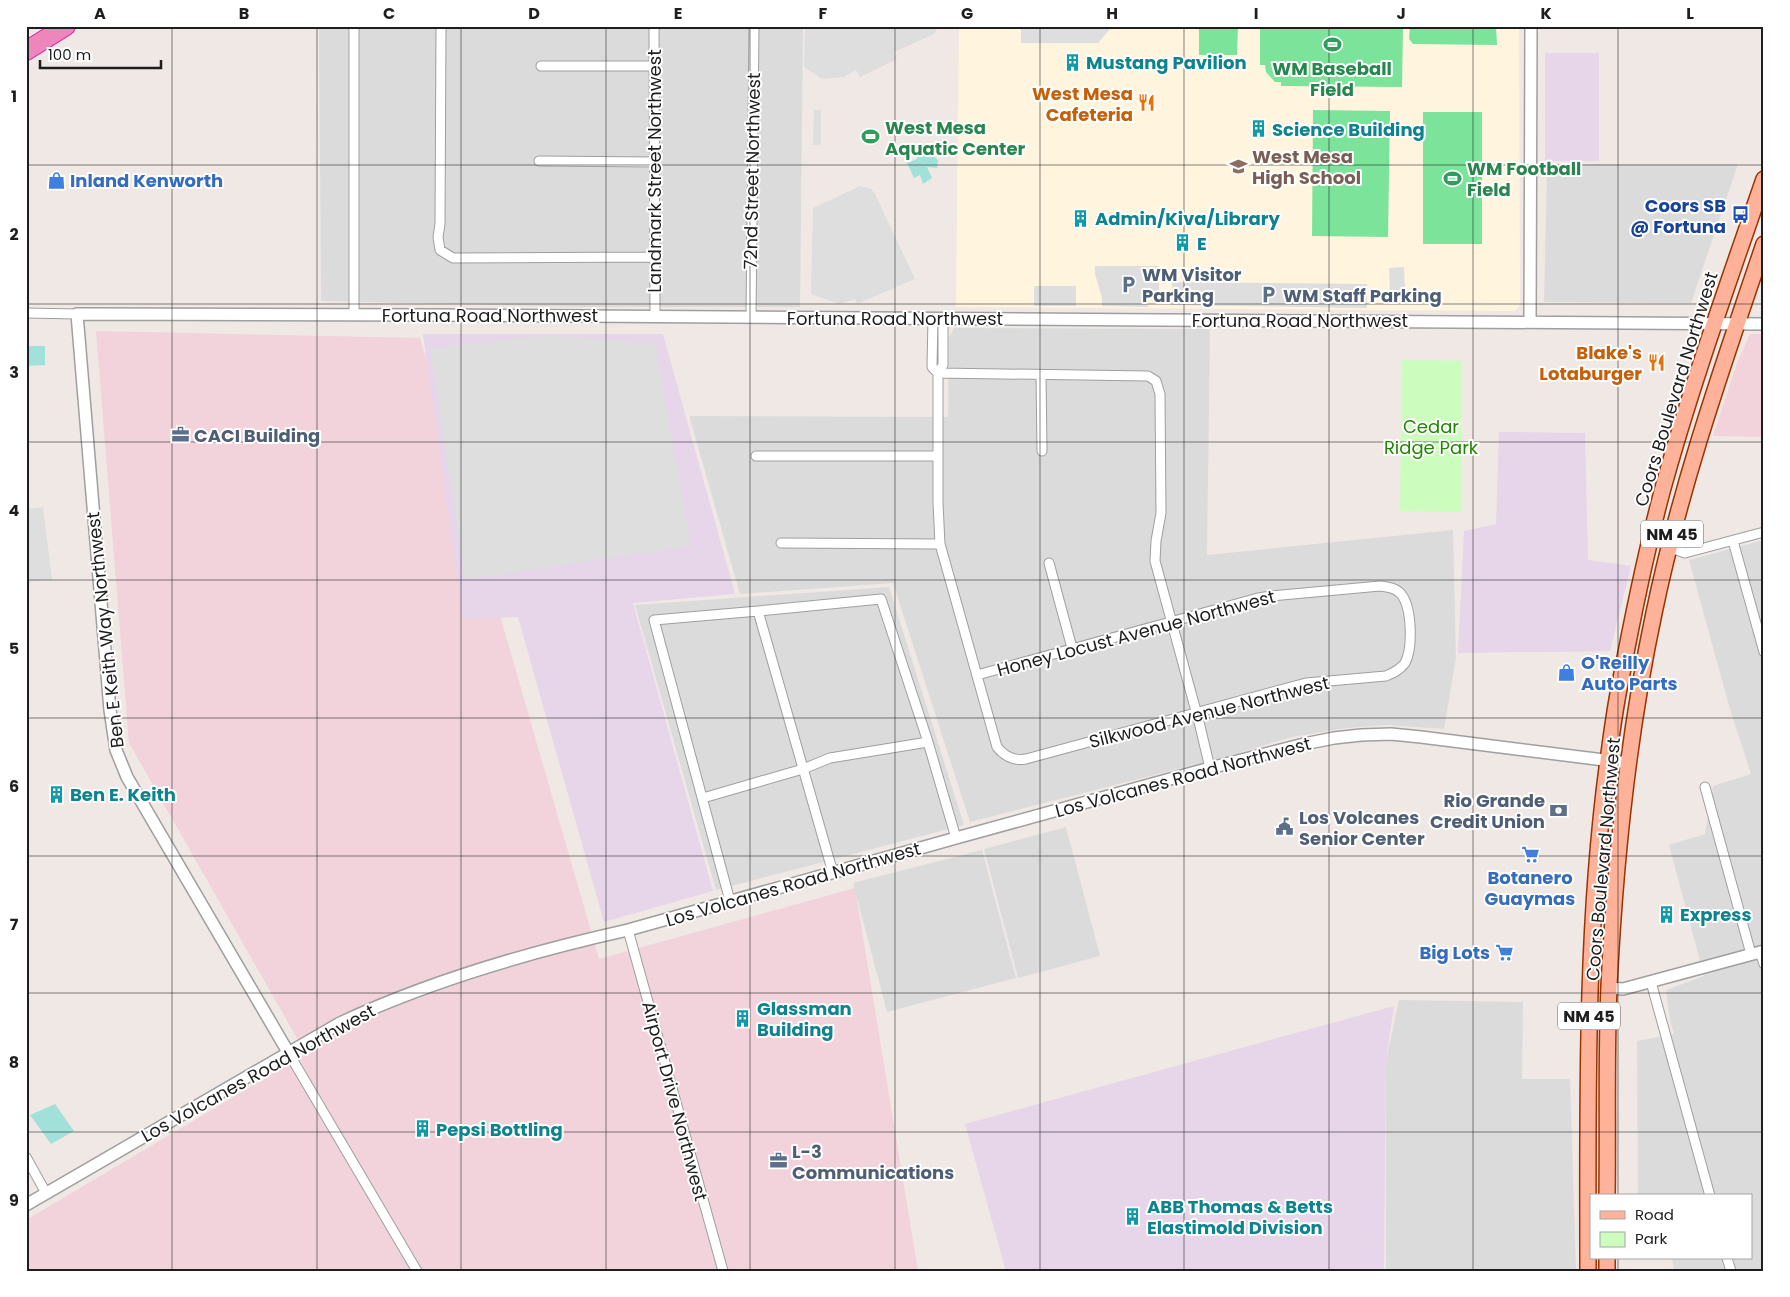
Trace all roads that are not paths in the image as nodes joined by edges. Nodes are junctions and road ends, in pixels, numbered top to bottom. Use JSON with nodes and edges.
{"nodes":[{"id":1,"x":66,"y":26,"type":"edge"},
{"id":2,"x":354,"y":26,"type":"edge"},
{"id":3,"x":441,"y":26,"type":"edge"},
{"id":4,"x":654,"y":26,"type":"edge"},
{"id":5,"x":754,"y":26,"type":"edge"},
{"id":6,"x":1531,"y":26,"type":"edge"},
{"id":7,"x":26,"y":51,"type":"edge"},
{"id":8,"x":541,"y":66,"type":"dead end"},
{"id":9,"x":654,"y":66,"type":"junction"},
{"id":10,"x":539,"y":161,"type":"dead end"},
{"id":11,"x":654,"y":162,"type":"junction"},
{"id":12,"x":1764,"y":179,"type":"edge"},
{"id":13,"x":1764,"y":244,"type":"edge"},
{"id":14,"x":654,"y":258,"type":"junction"},
{"id":15,"x":26,"y":313,"type":"edge"},
{"id":16,"x":77,"y":314,"type":"junction"},
{"id":17,"x":354,"y":314,"type":"junction"},
{"id":18,"x":655,"y":316,"type":"junction"},
{"id":19,"x":751,"y":317,"type":"junction"},
{"id":20,"x":938,"y":318,"type":"junction"},
{"id":21,"x":1530,"y":322,"type":"junction"},
{"id":22,"x":1715,"y":324,"type":"junction"},
{"id":23,"x":1737,"y":324,"type":"junction"},
{"id":24,"x":1764,"y":324,"type":"edge"},
{"id":25,"x":938,"y":373,"type":"junction"},
{"id":26,"x":1041,"y":375,"type":"junction"},
{"id":27,"x":1042,"y":451,"type":"dead end"},
{"id":28,"x":756,"y":456,"type":"dead end"},
{"id":29,"x":937,"y":456,"type":"junction"},
{"id":30,"x":1663,"y":489,"type":"junction"},
{"id":31,"x":1764,"y":532,"type":"edge"},
{"id":32,"x":1733,"y":540,"type":"junction"},
{"id":33,"x":781,"y":543,"type":"dead end"},
{"id":34,"x":940,"y":544,"type":"junction"},
{"id":35,"x":1668,"y":547,"type":"junction"},
{"id":36,"x":1049,"y":564,"type":"dead end"},
{"id":37,"x":1641,"y":587,"type":"junction"},
{"id":38,"x":758,"y":611,"type":"junction"},
{"id":39,"x":1171,"y":622,"type":"junction"},
{"id":40,"x":1410,"y":634,"type":"joint"},
{"id":41,"x":1072,"y":648,"type":"junction"},
{"id":42,"x":1764,"y":652,"type":"edge"},
{"id":43,"x":1646,"y":655,"type":"junction"},
{"id":44,"x":977,"y":675,"type":"junction"},
{"id":45,"x":1196,"y":712,"type":"junction"},
{"id":46,"x":928,"y":742,"type":"junction"},
{"id":47,"x":1608,"y":762,"type":"junction"},
{"id":48,"x":1628,"y":763,"type":"junction"},
{"id":49,"x":1210,"y":768,"type":"junction"},
{"id":50,"x":803,"y":769,"type":"junction"},
{"id":51,"x":1704,"y":788,"type":"dead end"},
{"id":52,"x":703,"y":798,"type":"junction"},
{"id":53,"x":956,"y":838,"type":"junction"},
{"id":54,"x":833,"y":874,"type":"junction"},
{"id":55,"x":730,"y":901,"type":"junction"},
{"id":56,"x":1592,"y":928,"type":"junction"},
{"id":57,"x":628,"y":930,"type":"junction"},
{"id":58,"x":1758,"y":952,"type":"edge"},
{"id":59,"x":1764,"y":964,"type":"edge"},
{"id":60,"x":1651,"y":982,"type":"junction"},
{"id":61,"x":1609,"y":988,"type":"junction"},
{"id":62,"x":1589,"y":995,"type":"junction"},
{"id":63,"x":288,"y":1052,"type":"junction"},
{"id":64,"x":1609,"y":1060,"type":"junction"},
{"id":65,"x":26,"y":1157,"type":"edge"},
{"id":66,"x":46,"y":1193,"type":"junction"},
{"id":67,"x":1607,"y":1194,"type":"edge"},
{"id":68,"x":1709,"y":1194,"type":"edge"},
{"id":69,"x":26,"y":1205,"type":"edge"},
{"id":70,"x":417,"y":1271,"type":"edge"},
{"id":71,"x":722,"y":1271,"type":"edge"},
{"id":72,"x":1588,"y":1271,"type":"edge"}],
"edges":[{"from":1,"to":7,"type":"highway"},
{"from":2,"to":17,"type":"street"},
{"from":3,"to":14,"type":"street"},
{"from":4,"to":9,"type":"street","name":"Landmark Street Northwest"},
{"from":5,"to":19,"type":"street","name":"72nd Street Northwest"},
{"from":6,"to":21,"type":"street"},
{"from":8,"to":9,"type":"street"},
{"from":9,"to":11,"type":"street","name":"Landmark Street Northwest"},
{"from":10,"to":11,"type":"street"},
{"from":11,"to":14,"type":"street","name":"Landmark Street Northwest"},
{"from":12,"to":22,"type":"main road","name":"Coors Boulevard Northwest","number":"NM 45"},
{"from":13,"to":23,"type":"main road","name":"Coors Boulevard Northwest","number":"NM 45"},
{"from":14,"to":18,"type":"street","name":"Landmark Street Northwest"},
{"from":15,"to":16,"type":"street","name":"Fortuna Road Northwest"},
{"from":16,"to":17,"type":"street","name":"Fortuna Road Northwest"},
{"from":16,"to":63,"type":"street","name":"Ben E Keith Way Northwest"},
{"from":17,"to":18,"type":"street","name":"Fortuna Road Northwest"},
{"from":18,"to":19,"type":"street","name":"Fortuna Road Northwest"},
{"from":19,"to":20,"type":"street","name":"Fortuna Road Northwest"},
{"from":20,"to":21,"type":"street","name":"Fortuna Road Northwest"},
{"from":20,"to":25,"type":"street"},
{"from":21,"to":22,"type":"street","name":"Fortuna Road Northwest"},
{"from":22,"to":23,"type":"street","name":"Fortuna Road Northwest"},
{"from":22,"to":30,"type":"main road","name":"Coors Boulevard Northwest","number":"NM 45"},
{"from":23,"to":24,"type":"street","name":"Fortuna Road Northwest"},
{"from":23,"to":35,"type":"main road","name":"Coors Boulevard Northwest","number":"NM 45"},
{"from":25,"to":26,"type":"street"},
{"from":25,"to":29,"type":"street"},
{"from":26,"to":27,"type":"street"},
{"from":26,"to":39,"type":"street"},
{"from":28,"to":29,"type":"street"},
{"from":29,"to":34,"type":"street"},
{"from":30,"to":35,"type":"main road"},
{"from":30,"to":37,"type":"main road","name":"Coors Boulevard Northwest","number":"NM 45"},
{"from":31,"to":32,"type":"street"},
{"from":32,"to":35,"type":"street"},
{"from":32,"to":42,"type":"street"},
{"from":33,"to":34,"type":"street"},
{"from":34,"to":44,"type":"street"},
{"from":35,"to":43,"type":"main road","name":"Coors Boulevard Northwest","number":"NM 45"},
{"from":36,"to":41,"type":"street"},
{"from":37,"to":43,"type":"main road"},
{"from":37,"to":47,"type":"main road","name":"Coors Boulevard Northwest","number":"NM 45"},
{"from":38,"to":46,"type":"street"},
{"from":38,"to":50,"type":"street"},
{"from":38,"to":52,"type":"street"},
{"from":39,"to":40,"type":"street","name":"Honey Locust Avenue Northwest"},
{"from":39,"to":41,"type":"street","name":"Honey Locust Avenue Northwest"},
{"from":39,"to":45,"type":"street"},
{"from":40,"to":45,"type":"street","name":"Silkwood Avenue Northwest"},
{"from":41,"to":44,"type":"street","name":"Honey Locust Avenue Northwest"},
{"from":43,"to":48,"type":"main road","name":"Coors Boulevard Northwest","number":"NM 45"},
{"from":44,"to":45,"type":"street","name":"Silkwood Avenue Northwest"},
{"from":45,"to":49,"type":"street"},
{"from":46,"to":50,"type":"street"},
{"from":46,"to":53,"type":"street"},
{"from":47,"to":48,"type":"street","name":"Los Volcanes Road Northwest"},
{"from":47,"to":49,"type":"street","name":"Los Volcanes Road Northwest"},
{"from":47,"to":56,"type":"main road","name":"Coors Boulevard Northwest","number":"NM 45"},
{"from":48,"to":61,"type":"main road","name":"Coors Boulevard Northwest","number":"NM 45"},
{"from":49,"to":53,"type":"street","name":"Los Volcanes Road Northwest"},
{"from":50,"to":52,"type":"street"},
{"from":50,"to":54,"type":"street"},
{"from":51,"to":58,"type":"street"},
{"from":52,"to":55,"type":"street"},
{"from":53,"to":54,"type":"street","name":"Los Volcanes Road Northwest"},
{"from":54,"to":55,"type":"street","name":"Los Volcanes Road Northwest"},
{"from":55,"to":57,"type":"street","name":"Los Volcanes Road Northwest"},
{"from":56,"to":61,"type":"main road"},
{"from":56,"to":62,"type":"main road","name":"Coors Boulevard Northwest","number":"NM 45"},
{"from":57,"to":63,"type":"street","name":"Los Volcanes Road Northwest"},
{"from":57,"to":71,"type":"street","name":"Airport Drive Northwest"},
{"from":58,"to":59,"type":"street"},
{"from":58,"to":60,"type":"street"},
{"from":60,"to":61,"type":"street"},
{"from":60,"to":68,"type":"street"},
{"from":61,"to":64,"type":"main road","name":"Coors Boulevard Northwest","number":"NM 45"},
{"from":62,"to":64,"type":"main road"},
{"from":62,"to":72,"type":"main road","name":"Coors Boulevard Northwest","number":"NM 45"},
{"from":63,"to":66,"type":"street","name":"Los Volcanes Road Northwest"},
{"from":63,"to":70,"type":"street"},
{"from":64,"to":67,"type":"main road","name":"Coors Boulevard Northwest","number":"NM 45"},
{"from":65,"to":66,"type":"street"},
{"from":66,"to":69,"type":"street","name":"Los Volcanes Road Northwest"}]}
